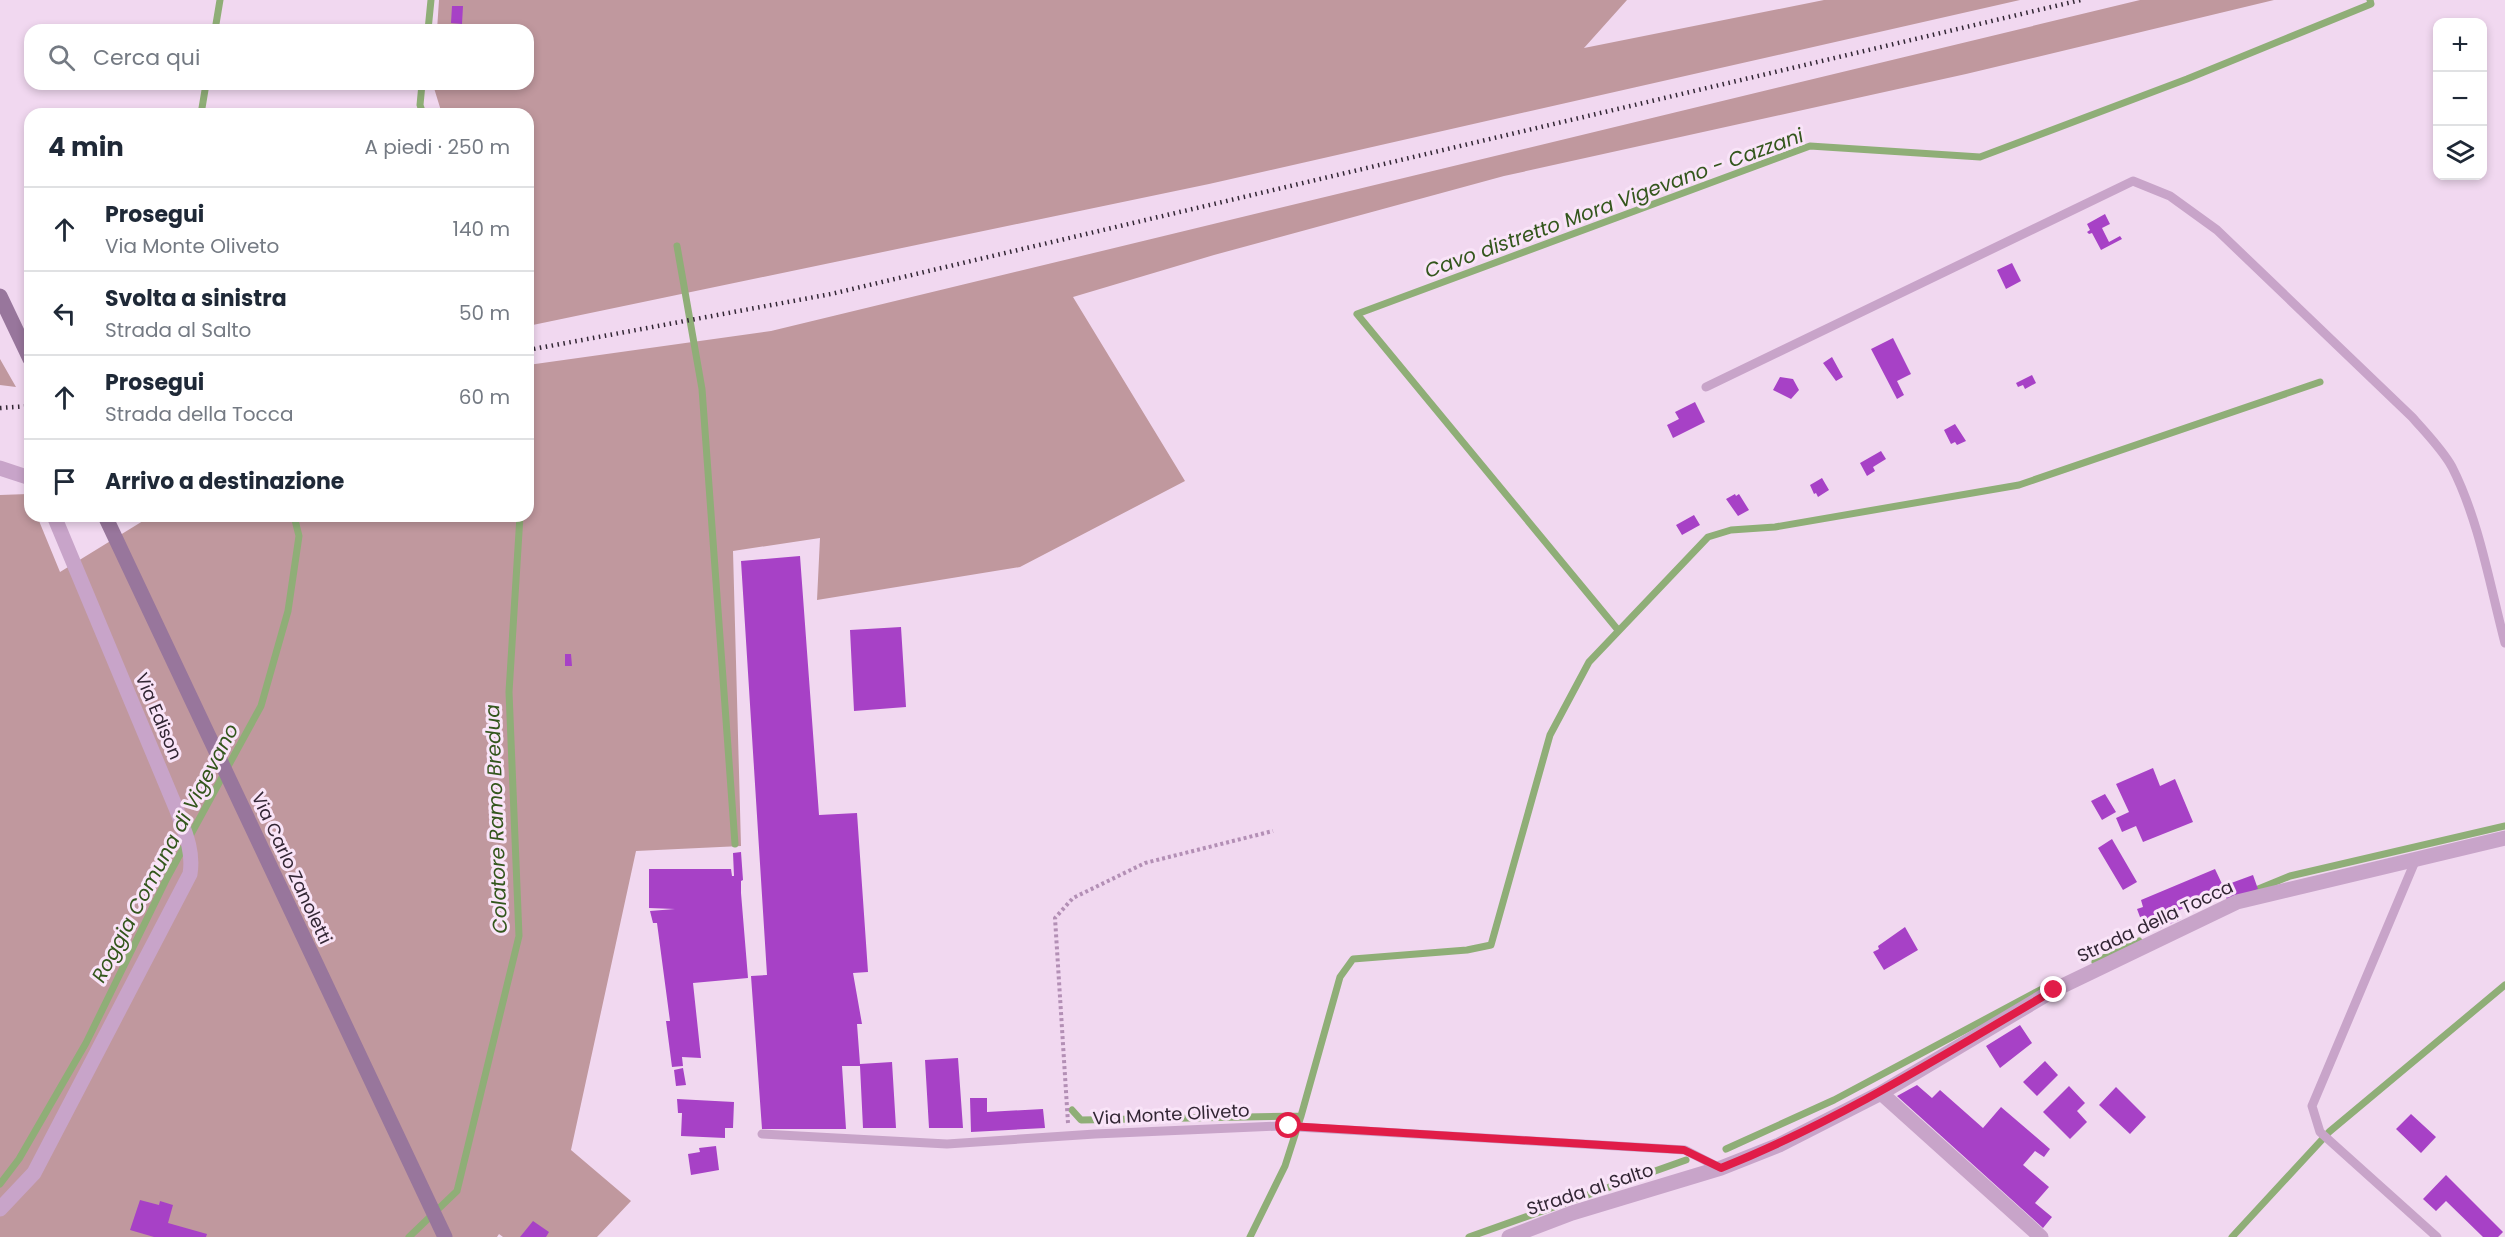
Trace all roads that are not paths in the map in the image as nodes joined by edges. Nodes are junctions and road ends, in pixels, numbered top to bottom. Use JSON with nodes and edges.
{"nodes":[{"id":1,"x":0,"y":296,"type":"edge"},
{"id":2,"x":24,"y":346,"type":"edge"},
{"id":3,"x":1706,"y":387,"type":"dead end"},
{"id":4,"x":0,"y":468,"type":"edge"},
{"id":5,"x":24,"y":476,"type":"edge"},
{"id":6,"x":56,"y":522,"type":"edge"},
{"id":7,"x":108,"y":522,"type":"edge"},
{"id":8,"x":2505,"y":643,"type":"edge"},
{"id":9,"x":2505,"y":838,"type":"edge"},
{"id":10,"x":2416,"y":859,"type":"junction"},
{"id":11,"x":1881,"y":1093,"type":"junction"},
{"id":12,"x":762,"y":1134,"type":"dead end"},
{"id":13,"x":1721,"y":1168,"type":"junction"},
{"id":14,"x":0,"y":1209,"type":"edge"},
{"id":15,"x":442,"y":1231,"type":"edge"},
{"id":16,"x":1509,"y":1237,"type":"edge"},
{"id":17,"x":2041,"y":1237,"type":"edge"},
{"id":18,"x":2437,"y":1237,"type":"edge"}],
"edges":[{"from":1,"to":2,"type":"main road"},
{"from":3,"to":8,"type":"lane"},
{"from":4,"to":5,"type":"street"},
{"from":6,"to":14,"type":"street","name":"Via Edison"},
{"from":7,"to":15,"type":"main road","name":"Via Carlo Zanoletti"},
{"from":9,"to":10,"type":"street","name":"Strada della Tocca"},
{"from":10,"to":11,"type":"street","name":"Strada della Tocca"},
{"from":10,"to":18,"type":"lane"},
{"from":11,"to":13,"type":"street","name":"Strada al Salto"},
{"from":11,"to":17,"type":"street"},
{"from":12,"to":13,"type":"lane","name":"Via Monte Oliveto"},
{"from":13,"to":16,"type":"street","name":"Strada al Salto"}]}
